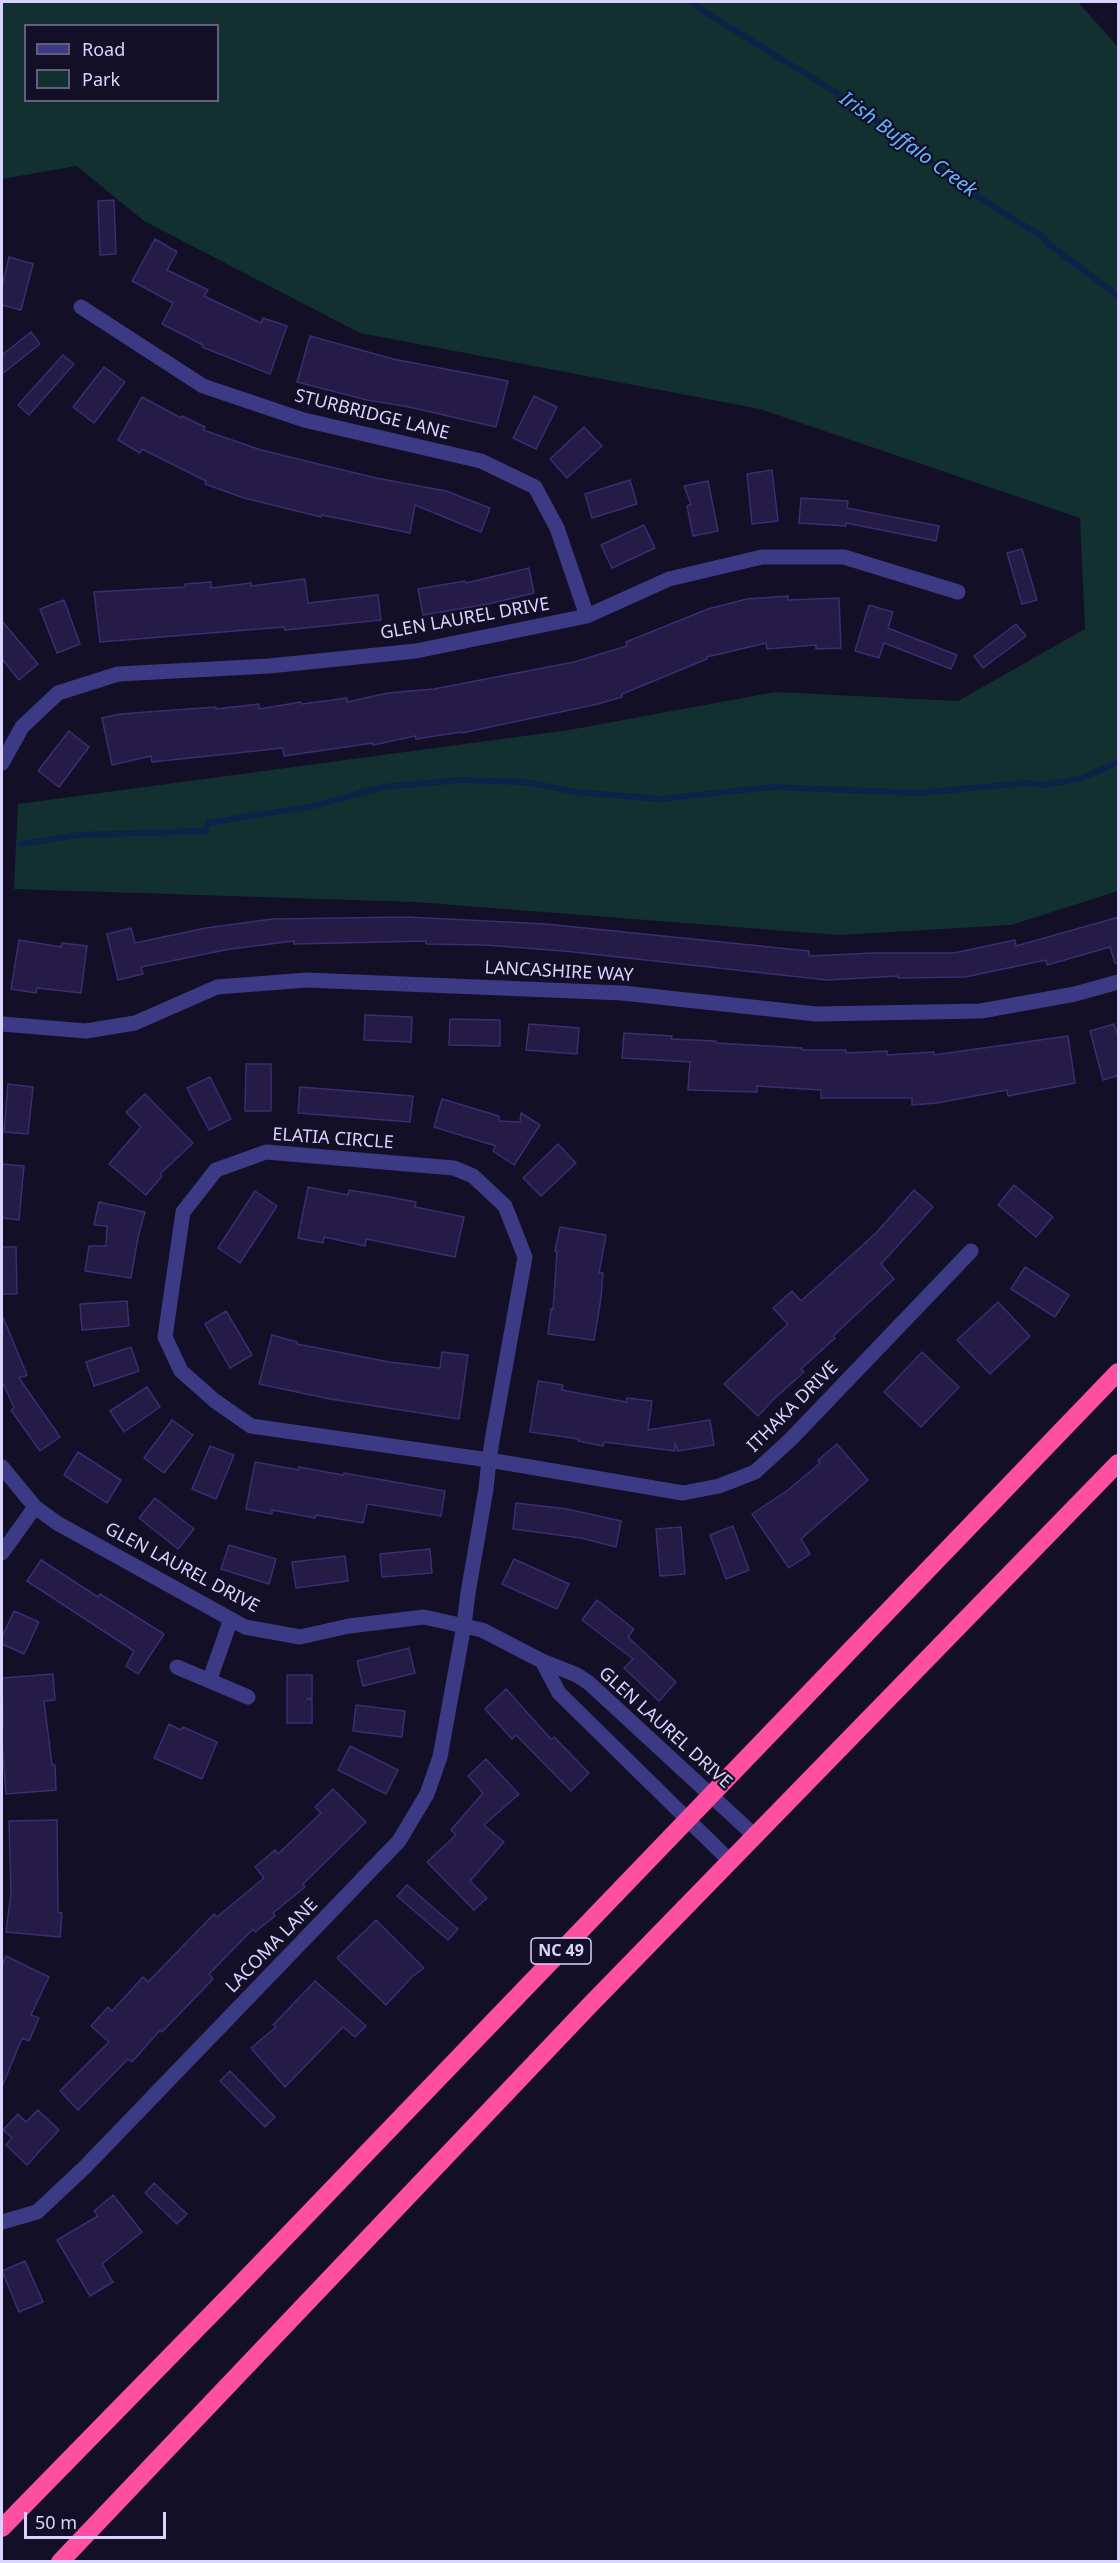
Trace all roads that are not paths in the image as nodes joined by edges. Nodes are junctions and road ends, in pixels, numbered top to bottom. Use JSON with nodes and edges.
{"nodes":[{"id":1,"x":81,"y":307,"type":"dead end"},
{"id":2,"x":958,"y":592,"type":"dead end"},
{"id":3,"x":587,"y":616,"type":"junction"},
{"id":4,"x":2,"y":763,"type":"edge"},
{"id":5,"x":1119,"y":982,"type":"edge"},
{"id":6,"x":2,"y":1024,"type":"edge"},
{"id":7,"x":971,"y":1251,"type":"dead end"},
{"id":8,"x":1119,"y":1372,"type":"edge"},
{"id":9,"x":489,"y":1460,"type":"junction"},
{"id":10,"x":1119,"y":1463,"type":"edge"},
{"id":11,"x":2,"y":1467,"type":"edge"},
{"id":12,"x":35,"y":1507,"type":"junction"},
{"id":13,"x":2,"y":1553,"type":"edge"},
{"id":14,"x":231,"y":1619,"type":"junction"},
{"id":15,"x":464,"y":1625,"type":"junction"},
{"id":16,"x":542,"y":1661,"type":"junction"},
{"id":17,"x":177,"y":1667,"type":"dead end"},
{"id":18,"x":210,"y":1679,"type":"junction"},
{"id":19,"x":248,"y":1697,"type":"dead end"},
{"id":20,"x":711,"y":1796,"type":"junction"},
{"id":21,"x":688,"y":1820,"type":"junction"},
{"id":22,"x":755,"y":1836,"type":"junction"},
{"id":23,"x":730,"y":1862,"type":"junction"},
{"id":24,"x":2,"y":2222,"type":"edge"},
{"id":25,"x":2,"y":2528,"type":"edge"},
{"id":26,"x":60,"y":2562,"type":"edge"}],
"edges":[{"from":1,"to":3,"type":"street","name":"STURBRIDGE LANE"},
{"from":2,"to":3,"type":"street","name":"GLEN LAUREL DRIVE"},
{"from":3,"to":4,"type":"street","name":"GLEN LAUREL DRIVE"},
{"from":5,"to":6,"type":"street","name":"LANCASHIRE WAY"},
{"from":7,"to":9,"type":"street","name":"ITHAKA DRIVE"},
{"from":8,"to":20,"type":"highway","number":"NC 49"},
{"from":9,"to":9,"type":"street","name":"ELATIA CIRCLE"},
{"from":9,"to":15,"type":"street","name":"ELATIA CIRCLE"},
{"from":10,"to":22,"type":"highway"},
{"from":11,"to":12,"type":"street","name":"GLEN LAUREL DRIVE"},
{"from":12,"to":13,"type":"street"},
{"from":12,"to":14,"type":"street","name":"GLEN LAUREL DRIVE"},
{"from":14,"to":15,"type":"street","name":"GLEN LAUREL DRIVE"},
{"from":14,"to":18,"type":"street"},
{"from":15,"to":16,"type":"street","name":"GLEN LAUREL DRIVE"},
{"from":15,"to":24,"type":"street","name":"LACOMA LANE"},
{"from":16,"to":20,"type":"street","name":"GLEN LAUREL DRIVE"},
{"from":16,"to":21,"type":"street"},
{"from":17,"to":18,"type":"street"},
{"from":18,"to":19,"type":"street"},
{"from":20,"to":21,"type":"highway","number":"NC 49"},
{"from":20,"to":22,"type":"street","name":"GLEN LAUREL DRIVE"},
{"from":21,"to":23,"type":"street"},
{"from":21,"to":25,"type":"highway","number":"NC 49"},
{"from":22,"to":23,"type":"highway"},
{"from":23,"to":26,"type":"highway"}]}
